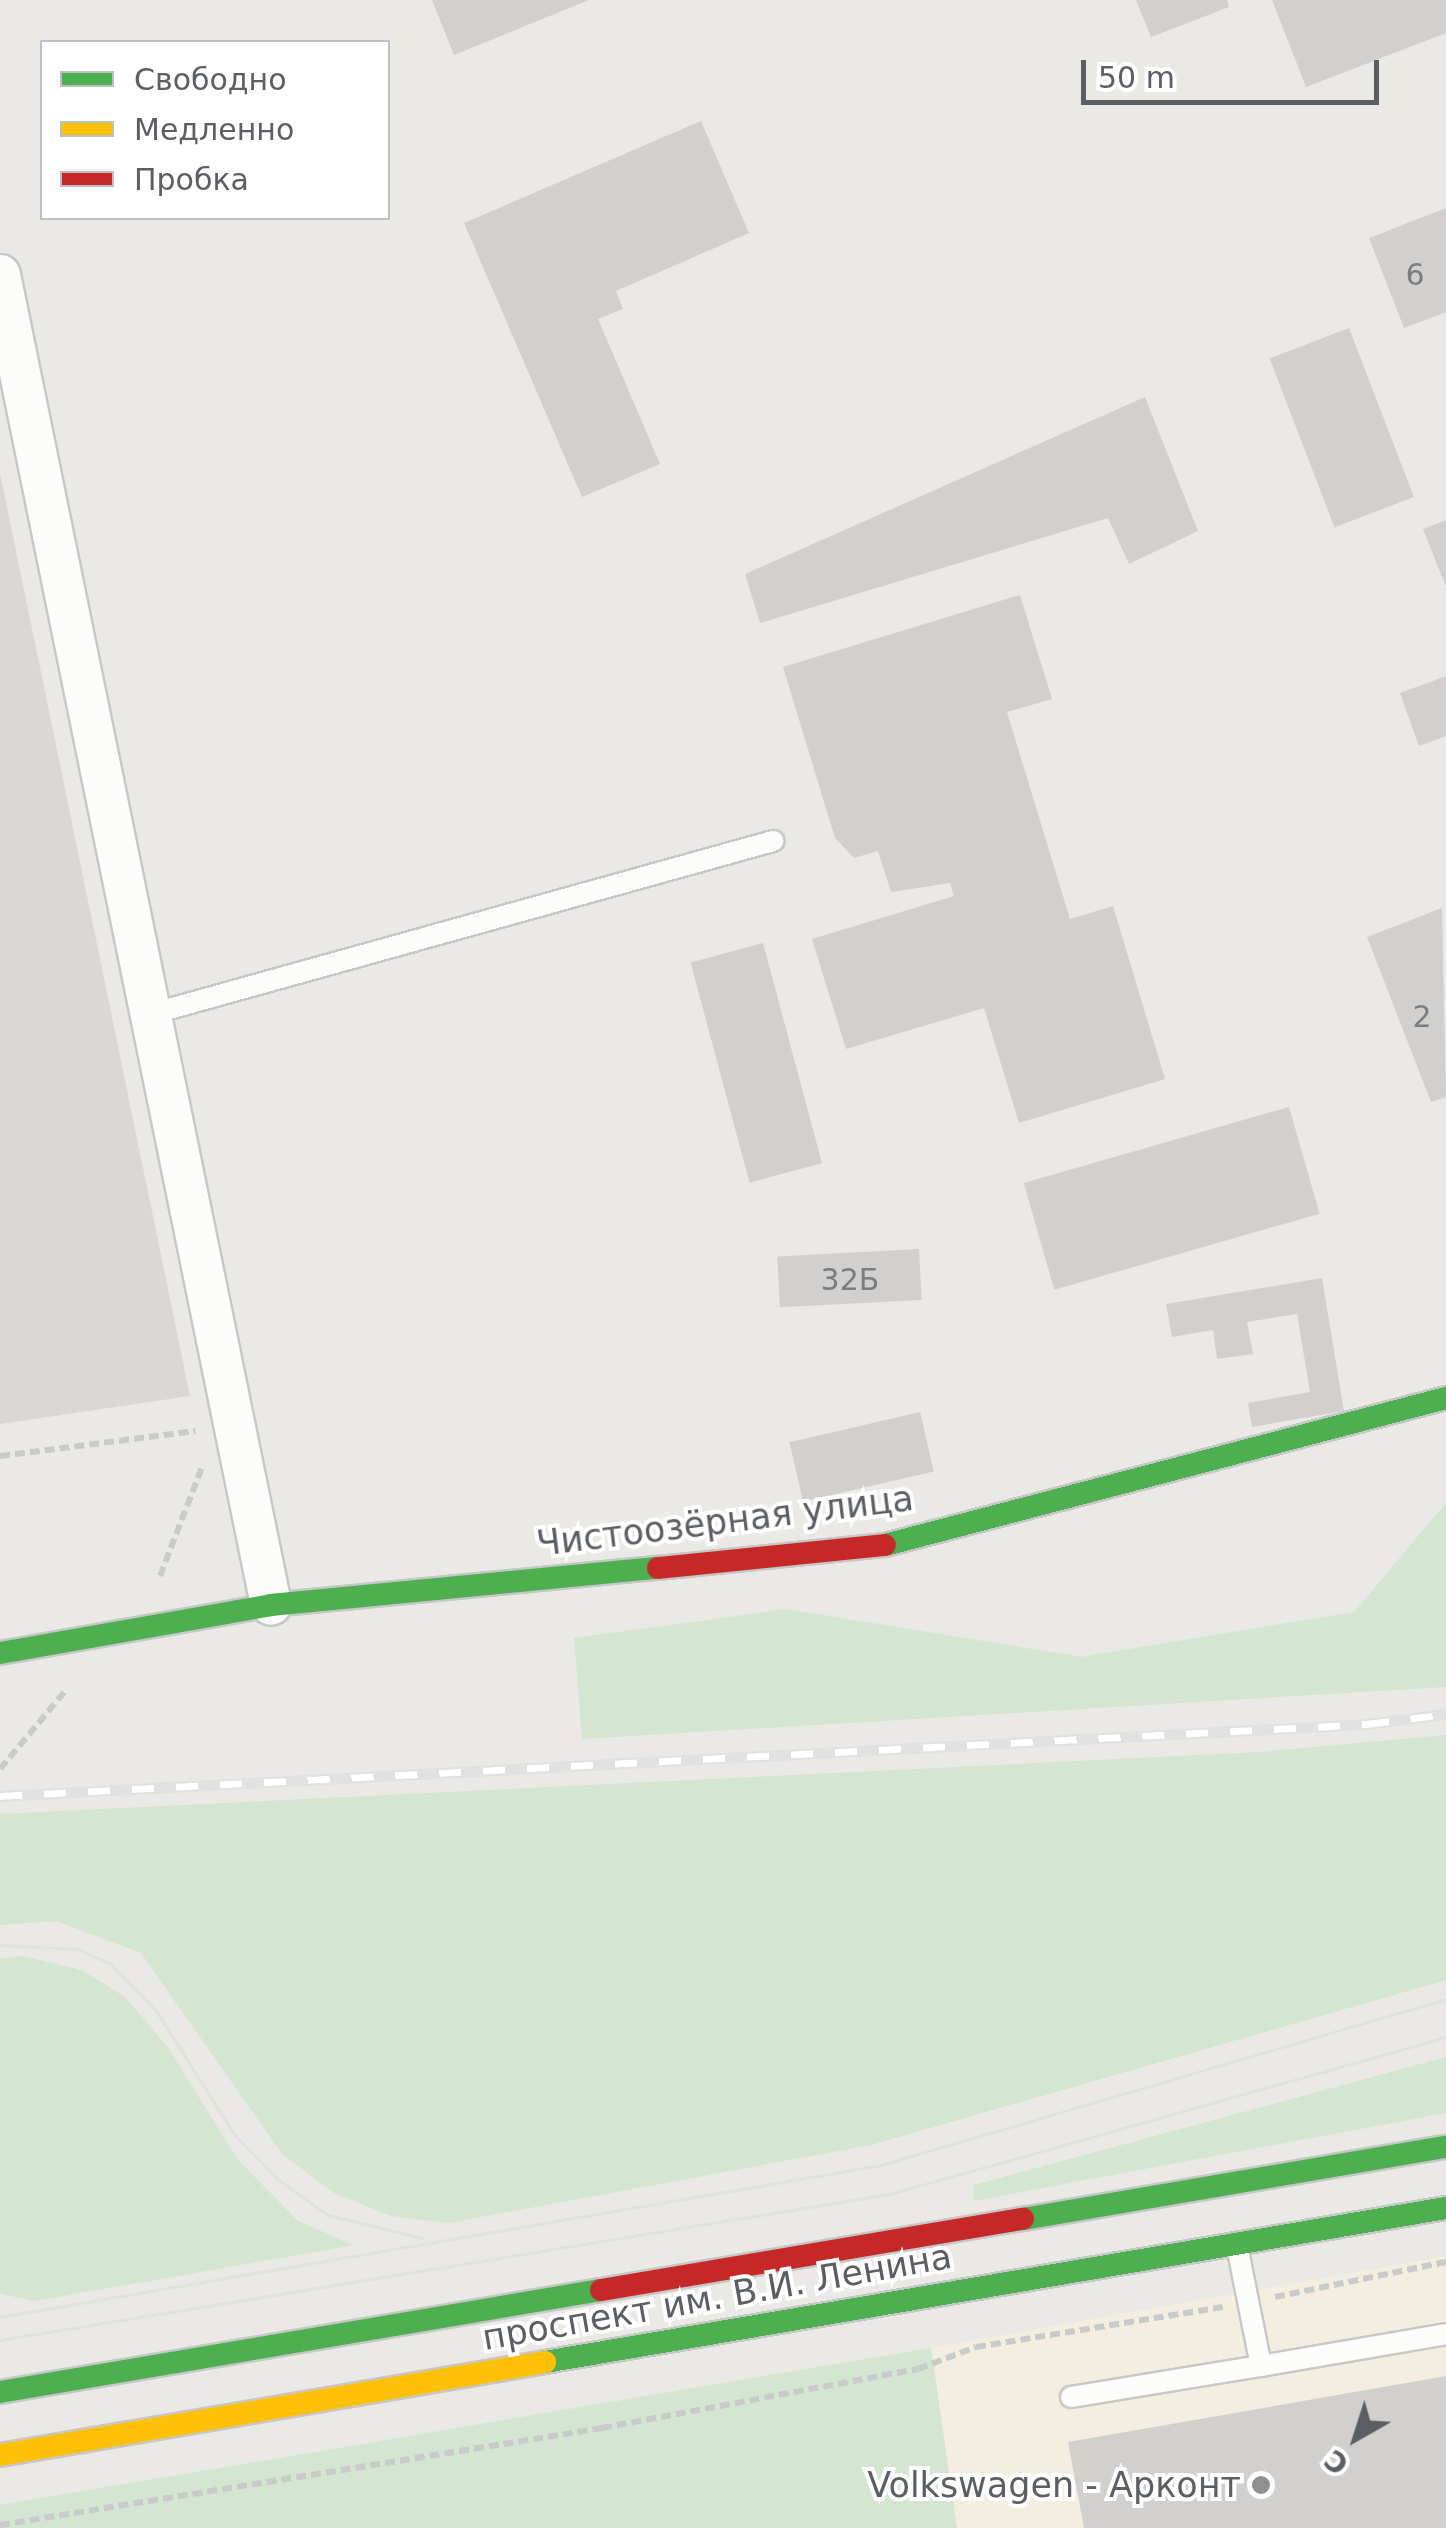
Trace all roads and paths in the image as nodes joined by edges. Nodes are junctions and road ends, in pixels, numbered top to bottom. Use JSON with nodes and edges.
{"nodes":[{"id":1,"x":0,"y":275,"type":"edge"},
{"id":2,"x":773,"y":841,"type":"dead end"},
{"id":3,"x":151,"y":1014,"type":"junction"},
{"id":4,"x":1446,"y":1398,"type":"edge"},
{"id":5,"x":216,"y":1428,"type":"dead end"},
{"id":6,"x":0,"y":1456,"type":"edge"},
{"id":7,"x":271,"y":1604,"type":"junction"},
{"id":8,"x":0,"y":1653,"type":"edge"},
{"id":9,"x":1446,"y":2147,"type":"edge"},
{"id":10,"x":1446,"y":2208,"type":"edge"},
{"id":11,"x":1236,"y":2244,"type":"junction"},
{"id":12,"x":1446,"y":2262,"type":"edge"},
{"id":13,"x":1248,"y":2302,"type":"junction"},
{"id":14,"x":1446,"y":2334,"type":"edge"},
{"id":15,"x":1262,"y":2366,"type":"junction"},
{"id":16,"x":0,"y":2392,"type":"edge"},
{"id":17,"x":1071,"y":2397,"type":"dead end"},
{"id":18,"x":0,"y":2455,"type":"edge"},
{"id":19,"x":0,"y":2525,"type":"edge"}],
"edges":[{"from":1,"to":3,"type":"street"},
{"from":2,"to":3,"type":"lane"},
{"from":3,"to":7,"type":"street"},
{"from":4,"to":7,"type":"main road","name":"Чистоозёрная улица"},
{"from":5,"to":6,"type":"path"},
{"from":7,"to":8,"type":"main road","name":"Чистоозёрная улица"},
{"from":9,"to":16,"type":"main road","name":"проспект им. В.И. Ленина"},
{"from":10,"to":11,"type":"main road","name":"проспект им. В.И. Ленина"},
{"from":11,"to":13,"type":"lane"},
{"from":11,"to":18,"type":"main road","name":"проспект им. В.И. Ленина"},
{"from":12,"to":13,"type":"path"},
{"from":13,"to":15,"type":"lane"},
{"from":13,"to":19,"type":"path"},
{"from":14,"to":15,"type":"lane"},
{"from":15,"to":17,"type":"lane"}]}
